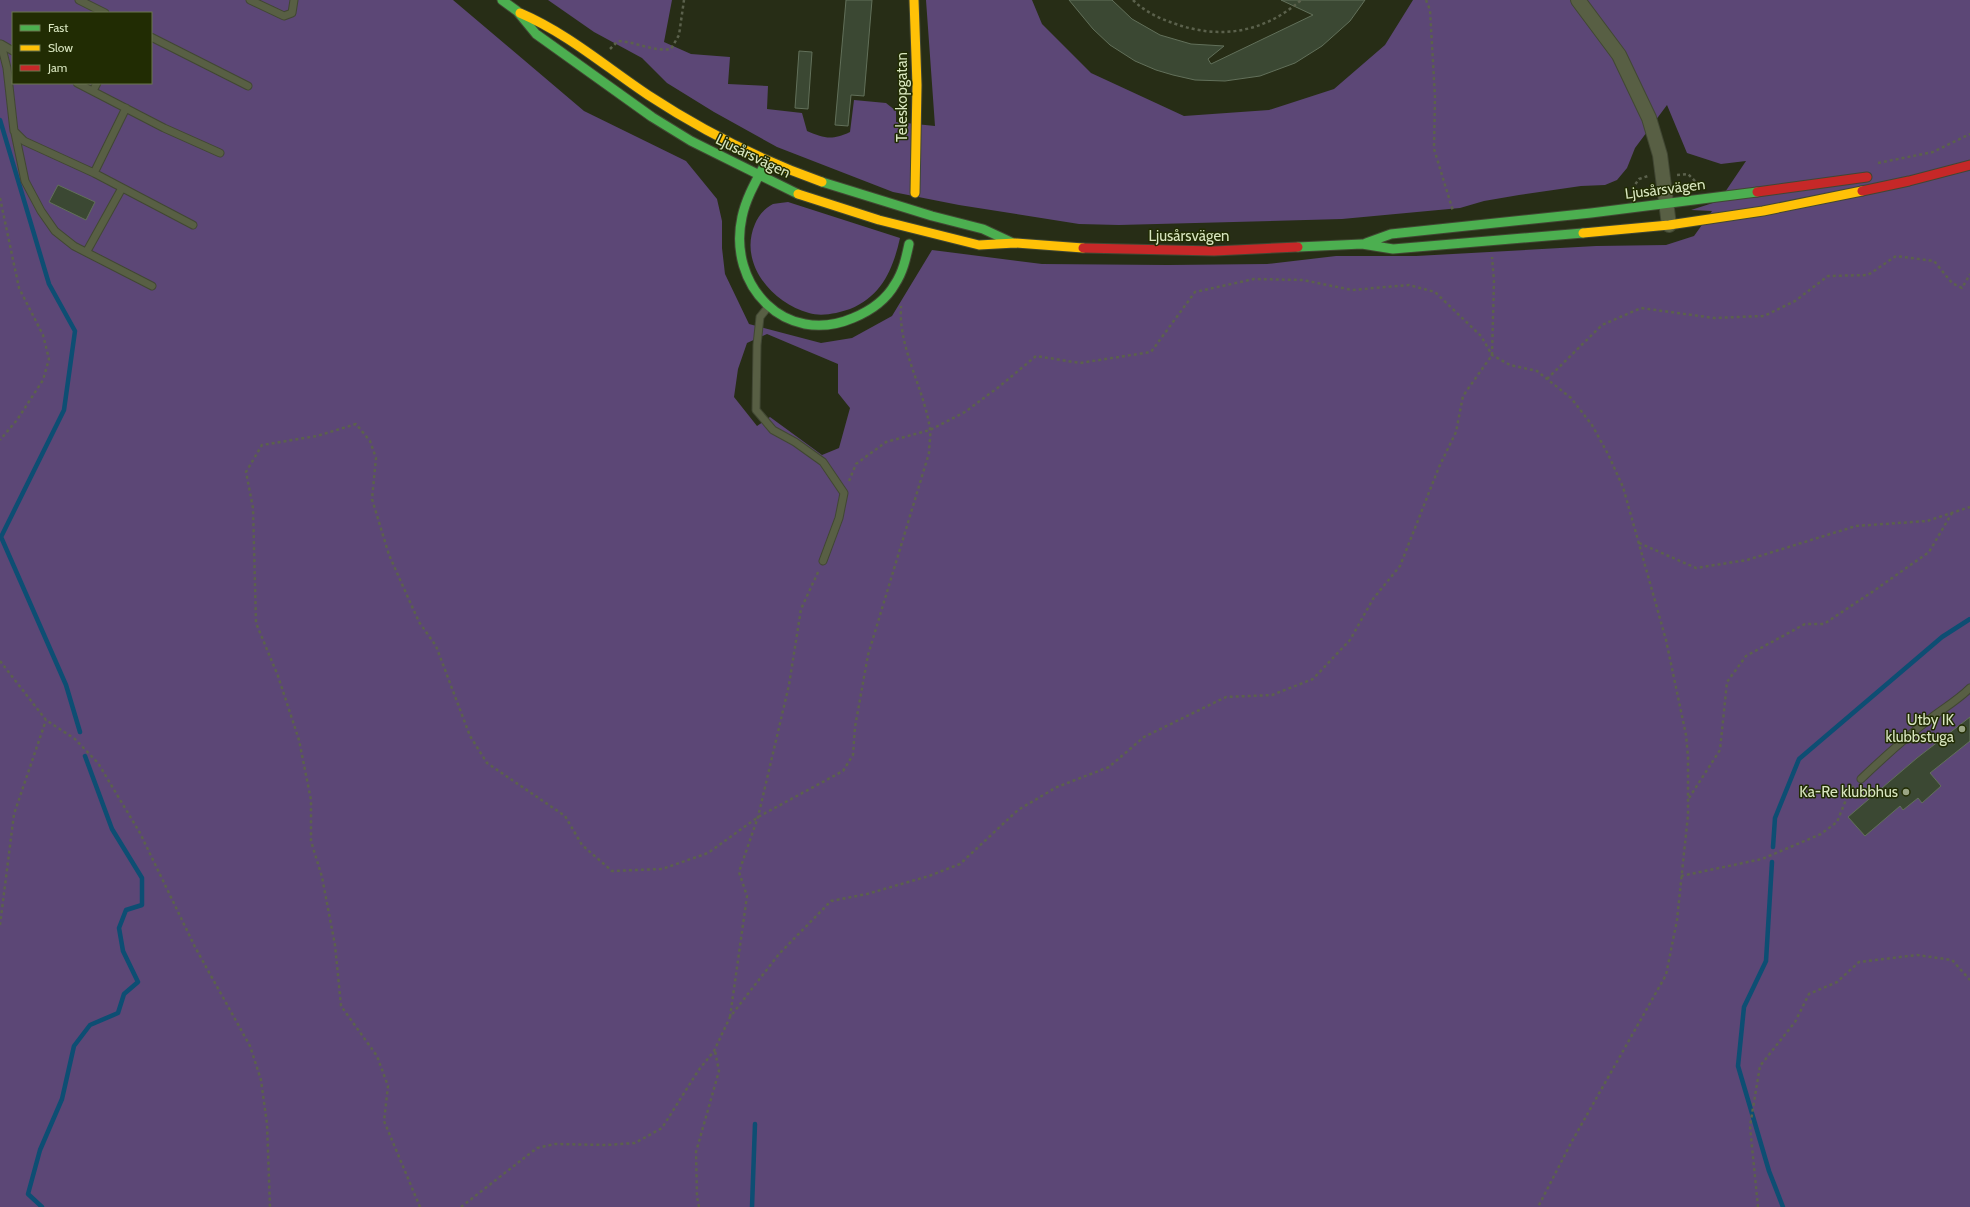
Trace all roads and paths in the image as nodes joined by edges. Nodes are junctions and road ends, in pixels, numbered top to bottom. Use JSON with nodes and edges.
{"nodes":[{"id":1,"x":79,"y":0,"type":"edge"},
{"id":2,"x":250,"y":0,"type":"edge"},
{"id":3,"x":294,"y":0,"type":"edge"},
{"id":4,"x":502,"y":0,"type":"edge"},
{"id":5,"x":684,"y":0,"type":"edge"},
{"id":6,"x":914,"y":0,"type":"edge"},
{"id":7,"x":1133,"y":0,"type":"edge"},
{"id":8,"x":1301,"y":0,"type":"edge"},
{"id":9,"x":1426,"y":0,"type":"edge"},
{"id":10,"x":1578,"y":0,"type":"edge"},
{"id":11,"x":517,"y":11,"type":"junction"},
{"id":12,"x":102,"y":12,"type":"edge"},
{"id":13,"x":152,"y":38,"type":"edge"},
{"id":14,"x":1,"y":43,"type":"edge"},
{"id":15,"x":12,"y":50,"type":"edge"},
{"id":16,"x":605,"y":53,"type":"dead end"},
{"id":17,"x":79,"y":84,"type":"edge"},
{"id":18,"x":97,"y":84,"type":"edge"},
{"id":19,"x":248,"y":86,"type":"dead end"},
{"id":20,"x":93,"y":91,"type":"junction"},
{"id":21,"x":126,"y":108,"type":"junction"},
{"id":22,"x":14,"y":131,"type":"junction"},
{"id":23,"x":220,"y":154,"type":"dead end"},
{"id":24,"x":767,"y":161,"type":"junction"},
{"id":25,"x":1970,"y":165,"type":"edge"},
{"id":26,"x":94,"y":173,"type":"junction"},
{"id":27,"x":759,"y":175,"type":"junction"},
{"id":28,"x":1877,"y":175,"type":"dead end"},
{"id":29,"x":1644,"y":176,"type":"dead end"},
{"id":30,"x":122,"y":188,"type":"junction"},
{"id":31,"x":1630,"y":191,"type":"dead end"},
{"id":32,"x":914,"y":193,"type":"dead end"},
{"id":33,"x":0,"y":198,"type":"edge"},
{"id":34,"x":1666,"y":202,"type":"junction"},
{"id":35,"x":1455,"y":217,"type":"dead end"},
{"id":36,"x":193,"y":225,"type":"dead end"},
{"id":37,"x":1669,"y":225,"type":"junction"},
{"id":38,"x":1015,"y":243,"type":"junction"},
{"id":39,"x":909,"y":244,"type":"dead end"},
{"id":40,"x":1362,"y":244,"type":"junction"},
{"id":41,"x":87,"y":251,"type":"junction"},
{"id":42,"x":1492,"y":258,"type":"dead end"},
{"id":43,"x":1970,"y":274,"type":"edge"},
{"id":44,"x":152,"y":286,"type":"dead end"},
{"id":45,"x":901,"y":305,"type":"dead end"},
{"id":46,"x":768,"y":307,"type":"junction"},
{"id":47,"x":1492,"y":354,"type":"junction"},
{"id":48,"x":1547,"y":379,"type":"junction"},
{"id":49,"x":930,"y":430,"type":"junction"},
{"id":50,"x":0,"y":440,"type":"edge"},
{"id":51,"x":844,"y":493,"type":"junction"},
{"id":52,"x":1970,"y":508,"type":"edge"},
{"id":53,"x":1952,"y":513,"type":"junction"},
{"id":54,"x":1639,"y":543,"type":"junction"},
{"id":55,"x":824,"y":561,"type":"joint"},
{"id":56,"x":0,"y":661,"type":"edge"},
{"id":57,"x":1970,"y":688,"type":"edge"},
{"id":58,"x":46,"y":720,"type":"junction"},
{"id":59,"x":1861,"y":779,"type":"joint"},
{"id":60,"x":1689,"y":799,"type":"junction"},
{"id":61,"x":758,"y":817,"type":"junction"},
{"id":62,"x":1681,"y":876,"type":"junction"},
{"id":63,"x":0,"y":925,"type":"edge"},
{"id":64,"x":1970,"y":980,"type":"edge"},
{"id":65,"x":730,"y":1017,"type":"junction"},
{"id":66,"x":714,"y":1051,"type":"junction"},
{"id":67,"x":270,"y":1207,"type":"edge"},
{"id":68,"x":420,"y":1207,"type":"edge"},
{"id":69,"x":461,"y":1207,"type":"edge"},
{"id":70,"x":698,"y":1207,"type":"edge"},
{"id":71,"x":1538,"y":1207,"type":"edge"},
{"id":72,"x":1758,"y":1207,"type":"edge"}],
"edges":[{"from":1,"to":12,"type":"lane"},
{"from":2,"to":3,"type":"lane"},
{"from":4,"to":11,"type":"main road","name":"Ljusårsvägen"},
{"from":5,"to":16,"type":"path"},
{"from":6,"to":32,"type":"main road","name":"Teleskopgatan"},
{"from":7,"to":8,"type":"path"},
{"from":9,"to":35,"type":"path"},
{"from":10,"to":34,"type":"street"},
{"from":11,"to":24,"type":"main road","name":"Ljusårsvägen"},
{"from":11,"to":27,"type":"main road","name":"Ljusårsvägen"},
{"from":13,"to":19,"type":"lane"},
{"from":14,"to":15,"type":"lane"},
{"from":14,"to":22,"type":"lane"},
{"from":17,"to":20,"type":"lane"},
{"from":18,"to":20,"type":"lane"},
{"from":20,"to":21,"type":"lane"},
{"from":21,"to":23,"type":"lane"},
{"from":21,"to":26,"type":"lane"},
{"from":22,"to":26,"type":"lane"},
{"from":22,"to":41,"type":"lane"},
{"from":24,"to":27,"type":"main road"},
{"from":24,"to":38,"type":"main road","name":"Ljusårsvägen"},
{"from":25,"to":37,"type":"main road","name":"Ljusårsvägen"},
{"from":26,"to":30,"type":"lane"},
{"from":27,"to":38,"type":"main road","name":"Ljusårsvägen"},
{"from":27,"to":46,"type":"main road"},
{"from":28,"to":34,"type":"main road","name":"Ljusårsvägen"},
{"from":29,"to":31,"type":"path"},
{"from":30,"to":36,"type":"lane"},
{"from":30,"to":41,"type":"lane"},
{"from":33,"to":50,"type":"path"},
{"from":34,"to":37,"type":"street"},
{"from":34,"to":40,"type":"main road","name":"Ljusårsvägen"},
{"from":37,"to":40,"type":"main road","name":"Ljusårsvägen"},
{"from":38,"to":40,"type":"main road","name":"Ljusårsvägen"},
{"from":39,"to":46,"type":"main road"},
{"from":41,"to":44,"type":"lane"},
{"from":42,"to":47,"type":"path"},
{"from":43,"to":48,"type":"path"},
{"from":45,"to":49,"type":"path"},
{"from":46,"to":51,"type":"lane"},
{"from":47,"to":48,"type":"path"},
{"from":47,"to":49,"type":"path"},
{"from":47,"to":65,"type":"path"},
{"from":48,"to":54,"type":"path"},
{"from":49,"to":51,"type":"path"},
{"from":49,"to":61,"type":"path"},
{"from":51,"to":55,"type":"lane"},
{"from":52,"to":53,"type":"path"},
{"from":53,"to":54,"type":"path"},
{"from":53,"to":60,"type":"path"},
{"from":54,"to":60,"type":"path"},
{"from":55,"to":61,"type":"path"},
{"from":56,"to":58,"type":"path"},
{"from":57,"to":59,"type":"lane"},
{"from":58,"to":63,"type":"path"},
{"from":58,"to":67,"type":"path"},
{"from":59,"to":62,"type":"path"},
{"from":60,"to":62,"type":"path"},
{"from":61,"to":65,"type":"path"},
{"from":61,"to":68,"type":"path"},
{"from":62,"to":71,"type":"path"},
{"from":64,"to":72,"type":"path"},
{"from":65,"to":66,"type":"path"},
{"from":66,"to":69,"type":"path"},
{"from":66,"to":70,"type":"path"}]}
